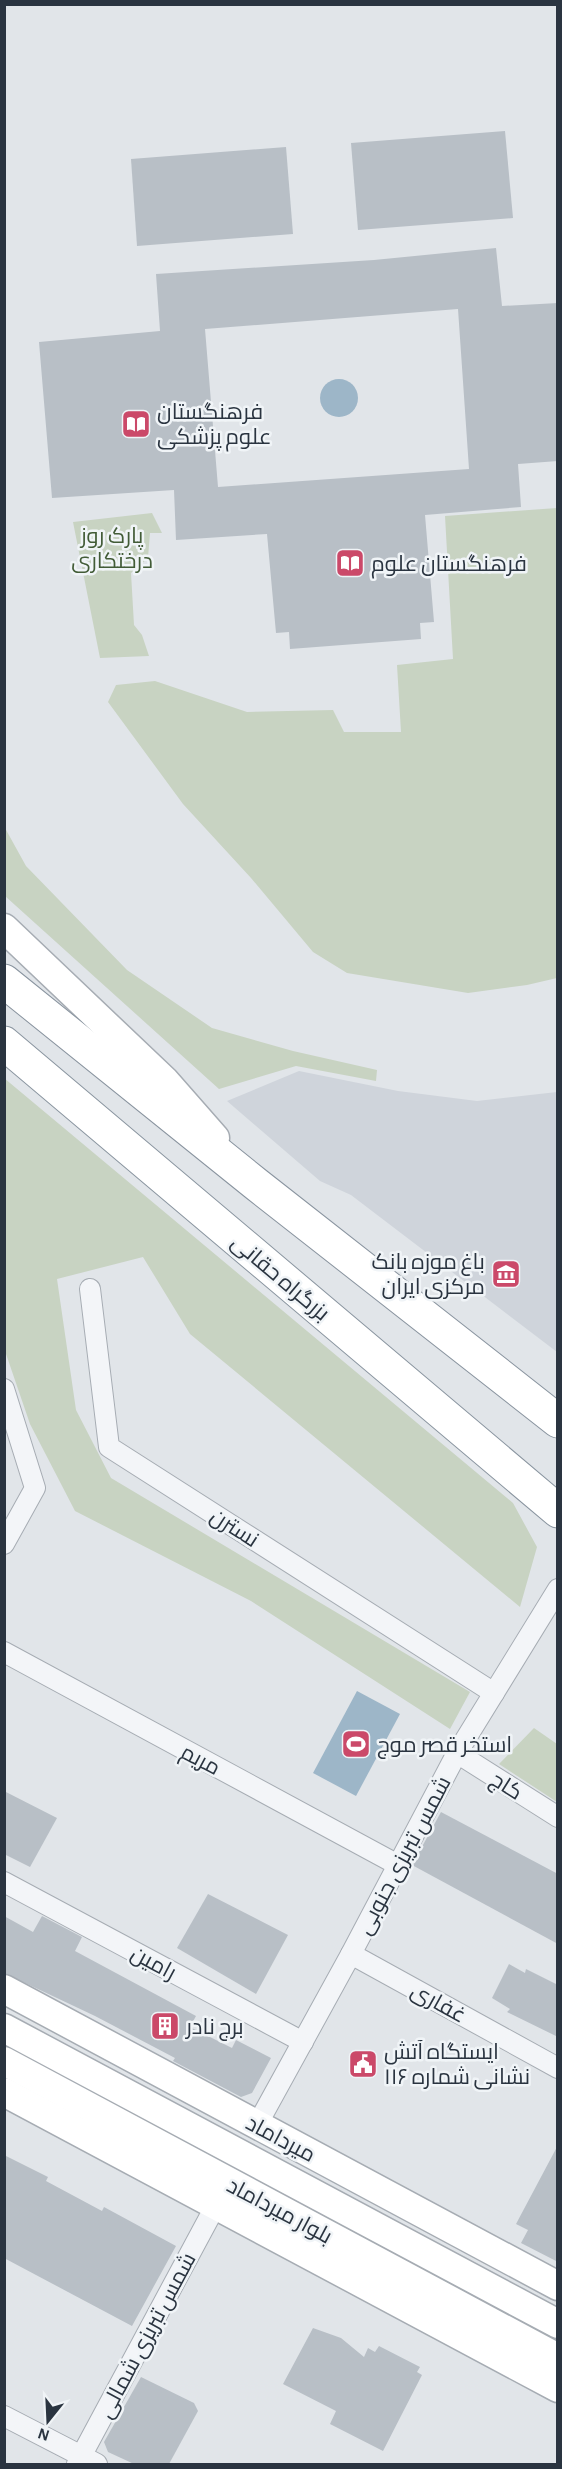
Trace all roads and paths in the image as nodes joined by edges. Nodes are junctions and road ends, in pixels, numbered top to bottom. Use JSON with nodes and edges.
{"nodes":[{"id":1,"x":4,"y":928,"type":"edge"},
{"id":2,"x":4,"y":981,"type":"edge"},
{"id":3,"x":4,"y":1042,"type":"edge"},
{"id":4,"x":256,"y":1185,"type":"junction"},
{"id":5,"x":90,"y":1289,"type":"dead end"},
{"id":6,"x":4,"y":1389,"type":"edge"},
{"id":7,"x":558,"y":1421,"type":"edge"},
{"id":8,"x":558,"y":1511,"type":"edge"},
{"id":9,"x":4,"y":1544,"type":"edge"},
{"id":10,"x":558,"y":1589,"type":"edge"},
{"id":11,"x":4,"y":1653,"type":"edge"},
{"id":12,"x":494,"y":1693,"type":"junction"},
{"id":13,"x":457,"y":1753,"type":"junction"},
{"id":14,"x":558,"y":1817,"type":"edge"},
{"id":15,"x":399,"y":1865,"type":"junction"},
{"id":16,"x":4,"y":1882,"type":"edge"},
{"id":17,"x":351,"y":1954,"type":"junction"},
{"id":18,"x":4,"y":1989,"type":"edge"},
{"id":19,"x":4,"y":2028,"type":"edge"},
{"id":20,"x":303,"y":2042,"type":"junction"},
{"id":21,"x":4,"y":2061,"type":"edge"},
{"id":22,"x":558,"y":2068,"type":"edge"},
{"id":23,"x":4,"y":2092,"type":"edge"},
{"id":24,"x":257,"y":2125,"type":"junction"},
{"id":25,"x":67,"y":2126,"type":"junction"},
{"id":26,"x":160,"y":2146,"type":"junction"},
{"id":27,"x":216,"y":2205,"type":"junction"},
{"id":28,"x":558,"y":2286,"type":"edge"},
{"id":29,"x":558,"y":2324,"type":"edge"},
{"id":30,"x":558,"y":2358,"type":"edge"},
{"id":31,"x":558,"y":2388,"type":"edge"},
{"id":32,"x":4,"y":2416,"type":"edge"},
{"id":33,"x":85,"y":2462,"type":"edge"}],
"edges":[{"from":1,"to":4,"type":"main road"},
{"from":2,"to":4,"type":"highway"},
{"from":3,"to":8,"type":"highway","name":"بزرگراه حقانی"},
{"from":4,"to":7,"type":"highway"},
{"from":5,"to":12,"type":"street","name":"نسترن"},
{"from":6,"to":9,"type":"street"},
{"from":10,"to":12,"type":"street","name":"شمس تبریزی جنوبی"},
{"from":11,"to":15,"type":"street","name":"مریم"},
{"from":12,"to":13,"type":"street","name":"شمس تبریزی جنوبی"},
{"from":13,"to":14,"type":"street","name":"کاج"},
{"from":13,"to":15,"type":"street","name":"شمس تبریزی جنوبی"},
{"from":15,"to":17,"type":"street","name":"شمس تبریزی جنوبی"},
{"from":16,"to":20,"type":"street","name":"رامین"},
{"from":17,"to":20,"type":"street","name":"شمس تبریزی جنوبی"},
{"from":17,"to":22,"type":"street","name":"غفارى"},
{"from":18,"to":24,"type":"main road","name":"میرداماد"},
{"from":19,"to":29,"type":"main road","name":"بلوار میرداماد"},
{"from":20,"to":24,"type":"street","name":"شمس تبریزی جنوبی"},
{"from":21,"to":26,"type":"main road","name":"بلوار میرداماد"},
{"from":23,"to":25,"type":"main road"},
{"from":24,"to":28,"type":"main road","name":"میرداماد"},
{"from":25,"to":26,"type":"main road"},
{"from":25,"to":27,"type":"main road"},
{"from":26,"to":30,"type":"main road","name":"بلوار میرداماد"},
{"from":27,"to":31,"type":"main road"},
{"from":27,"to":33,"type":"street","name":"شمس تبریزی شمالی"},
{"from":32,"to":33,"type":"street"}]}
